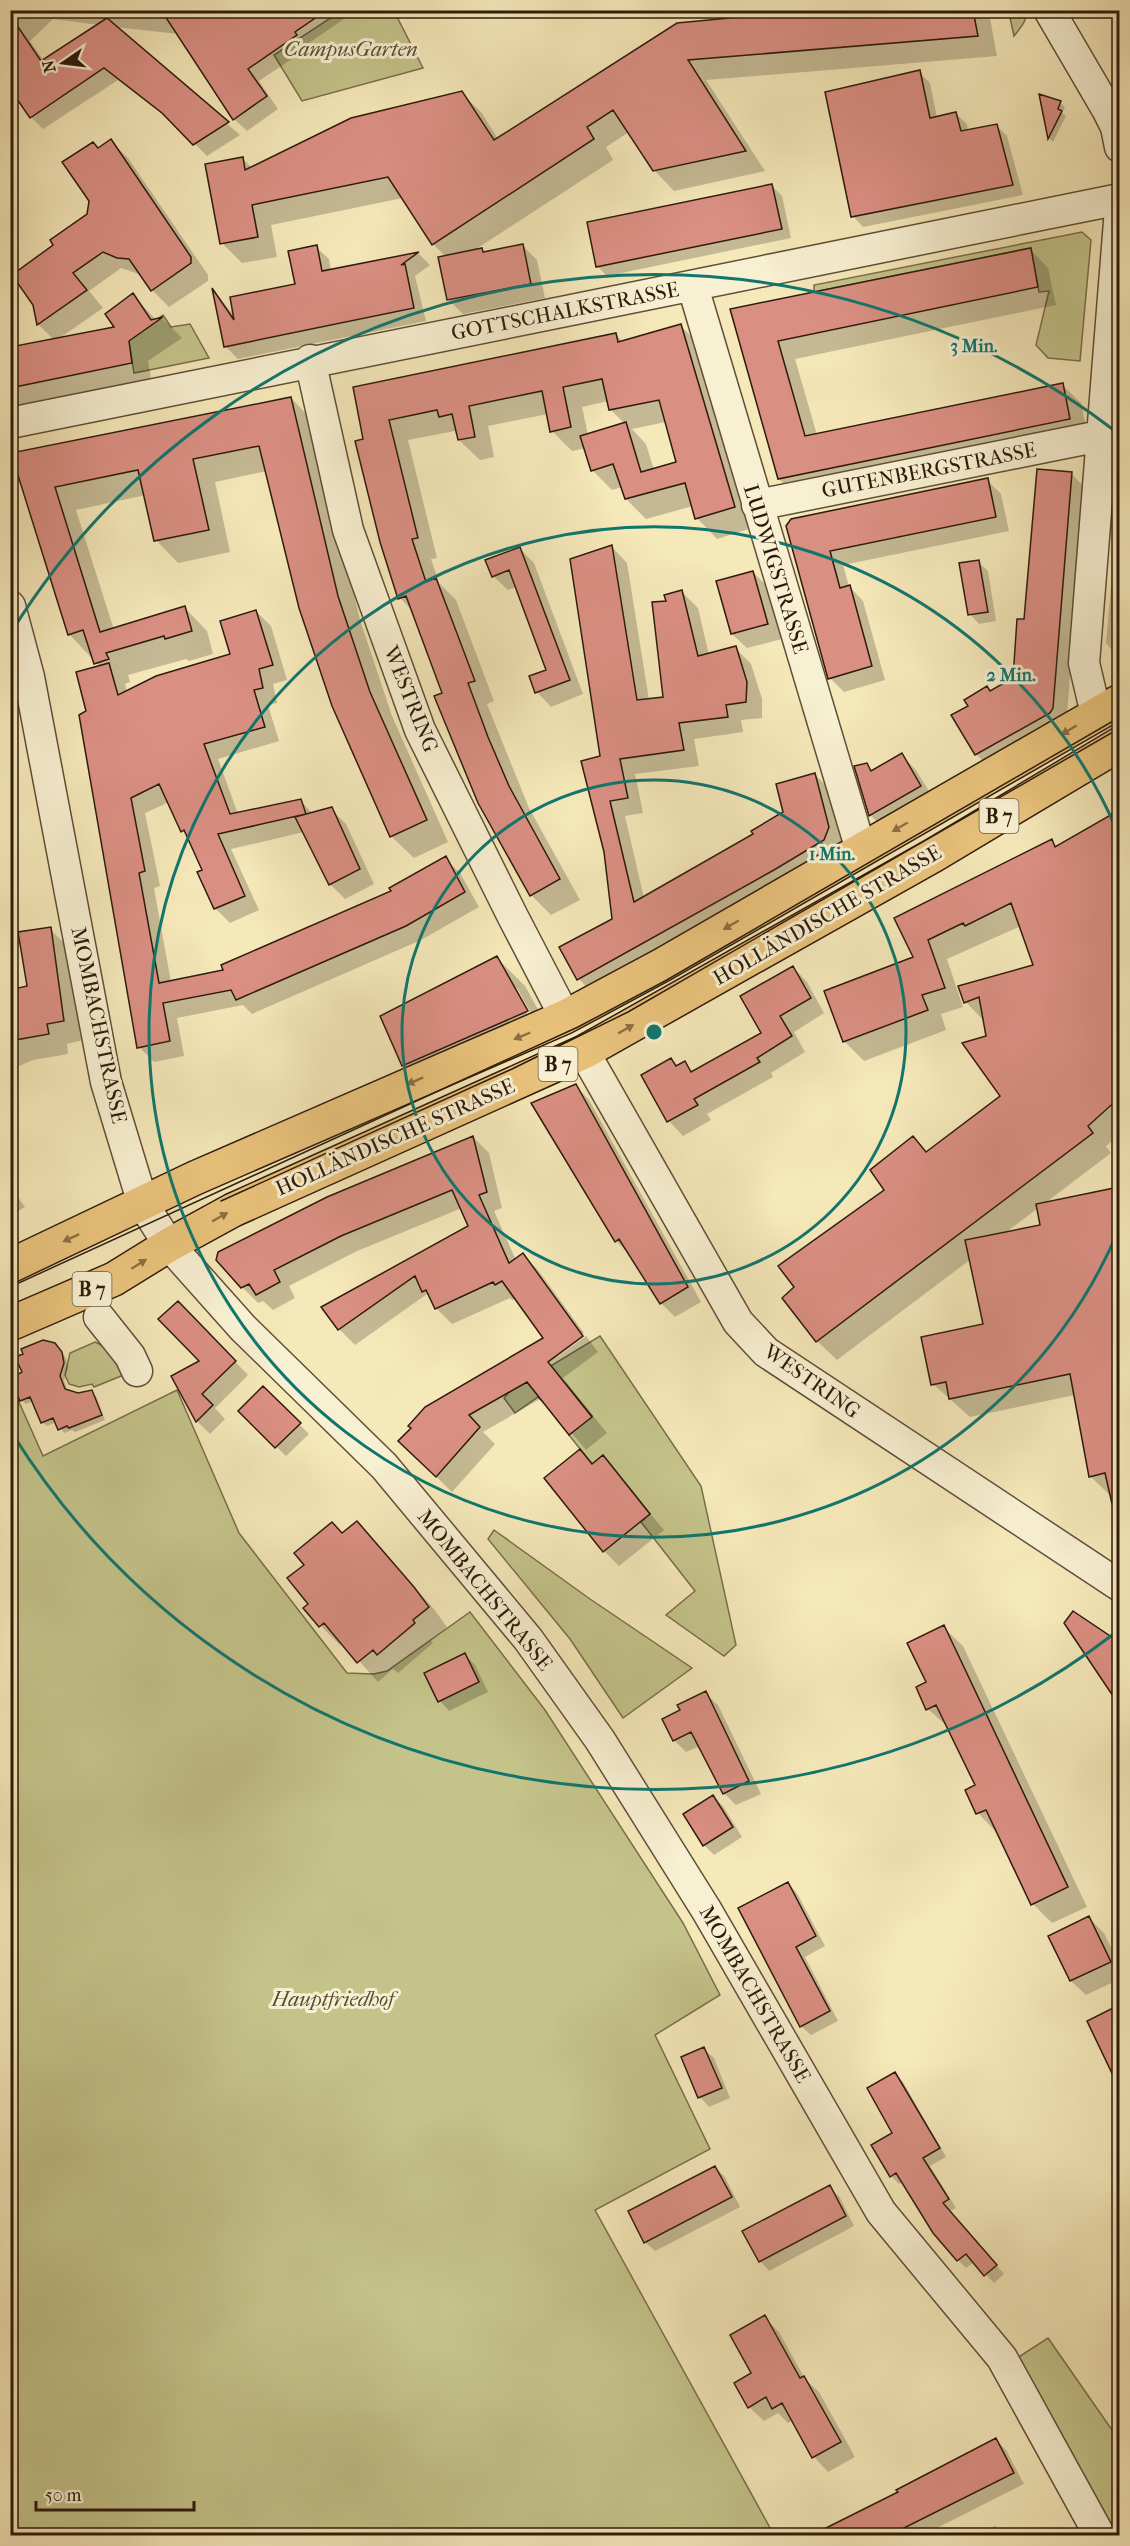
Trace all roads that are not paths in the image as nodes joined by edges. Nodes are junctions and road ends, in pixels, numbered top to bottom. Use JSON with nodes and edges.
{"nodes":[{"id":1,"x":1050,"y":10,"type":"edge"},
{"id":2,"x":1119,"y":147,"type":"edge"},
{"id":3,"x":1119,"y":199,"type":"edge"},
{"id":4,"x":1119,"y":209,"type":"edge"},
{"id":5,"x":693,"y":287,"type":"junction"},
{"id":6,"x":310,"y":360,"type":"junction"},
{"id":7,"x":10,"y":423,"type":"edge"},
{"id":8,"x":1100,"y":436,"type":"junction"},
{"id":9,"x":757,"y":505,"type":"junction"},
{"id":10,"x":10,"y":606,"type":"edge"},
{"id":11,"x":1108,"y":708,"type":"edge"},
{"id":12,"x":1119,"y":744,"type":"edge"},
{"id":13,"x":861,"y":850,"type":"junction"},
{"id":14,"x":565,"y":1017,"type":"junction"},
{"id":15,"x":584,"y":1052,"type":"junction"},
{"id":16,"x":143,"y":1204,"type":"junction"},
{"id":17,"x":169,"y":1245,"type":"junction"},
{"id":18,"x":10,"y":1266,"type":"edge"},
{"id":19,"x":99,"y":1317,"type":"dead end"},
{"id":20,"x":10,"y":1324,"type":"edge"},
{"id":21,"x":137,"y":1371,"type":"dead end"},
{"id":22,"x":1119,"y":1586,"type":"edge"},
{"id":23,"x":1100,"y":2535,"type":"edge"}],
"edges":[{"from":1,"to":2,"type":"street"},
{"from":3,"to":5,"type":"street","name":"GOTTSCHALKSTRASSE"},
{"from":4,"to":8,"type":"street"},
{"from":5,"to":6,"type":"street","name":"GOTTSCHALKSTRASSE"},
{"from":5,"to":9,"type":"street","name":"LUDWIGSTRASSE"},
{"from":6,"to":7,"type":"street","name":"GOTTSCHALKSTRASSE"},
{"from":6,"to":14,"type":"street","name":"WESTRING"},
{"from":8,"to":9,"type":"street","name":"GUTENBERGSTRASSE"},
{"from":8,"to":11,"type":"street"},
{"from":9,"to":13,"type":"street","name":"LUDWIGSTRASSE"},
{"from":10,"to":16,"type":"street","name":"MOMBACHSTRASSE"},
{"from":11,"to":13,"type":"main road","name":"HOLLÄNDISCHE STRASSE","number":"B 7","one_way":true},
{"from":15,"to":12,"type":"main road","name":"HOLLÄNDISCHE STRASSE","number":"B 7","one_way":true},
{"from":13,"to":14,"type":"main road","name":"HOLLÄNDISCHE STRASSE","number":"B 7","one_way":true},
{"from":14,"to":16,"type":"main road","name":"HOLLÄNDISCHE STRASSE","number":"B 7","one_way":true},
{"from":17,"to":15,"type":"main road","name":"HOLLÄNDISCHE STRASSE","number":"B 7","one_way":true},
{"from":15,"to":22,"type":"street","name":"WESTRING"},
{"from":16,"to":17,"type":"street","name":"MOMBACHSTRASSE"},
{"from":16,"to":18,"type":"main road","name":"HOLLÄNDISCHE STRASSE","number":"B 7","one_way":true},
{"from":20,"to":17,"type":"main road","name":"HOLLÄNDISCHE STRASSE","number":"B 7","one_way":true},
{"from":17,"to":23,"type":"street","name":"MOMBACHSTRASSE"},
{"from":19,"to":21,"type":"street"}]}
